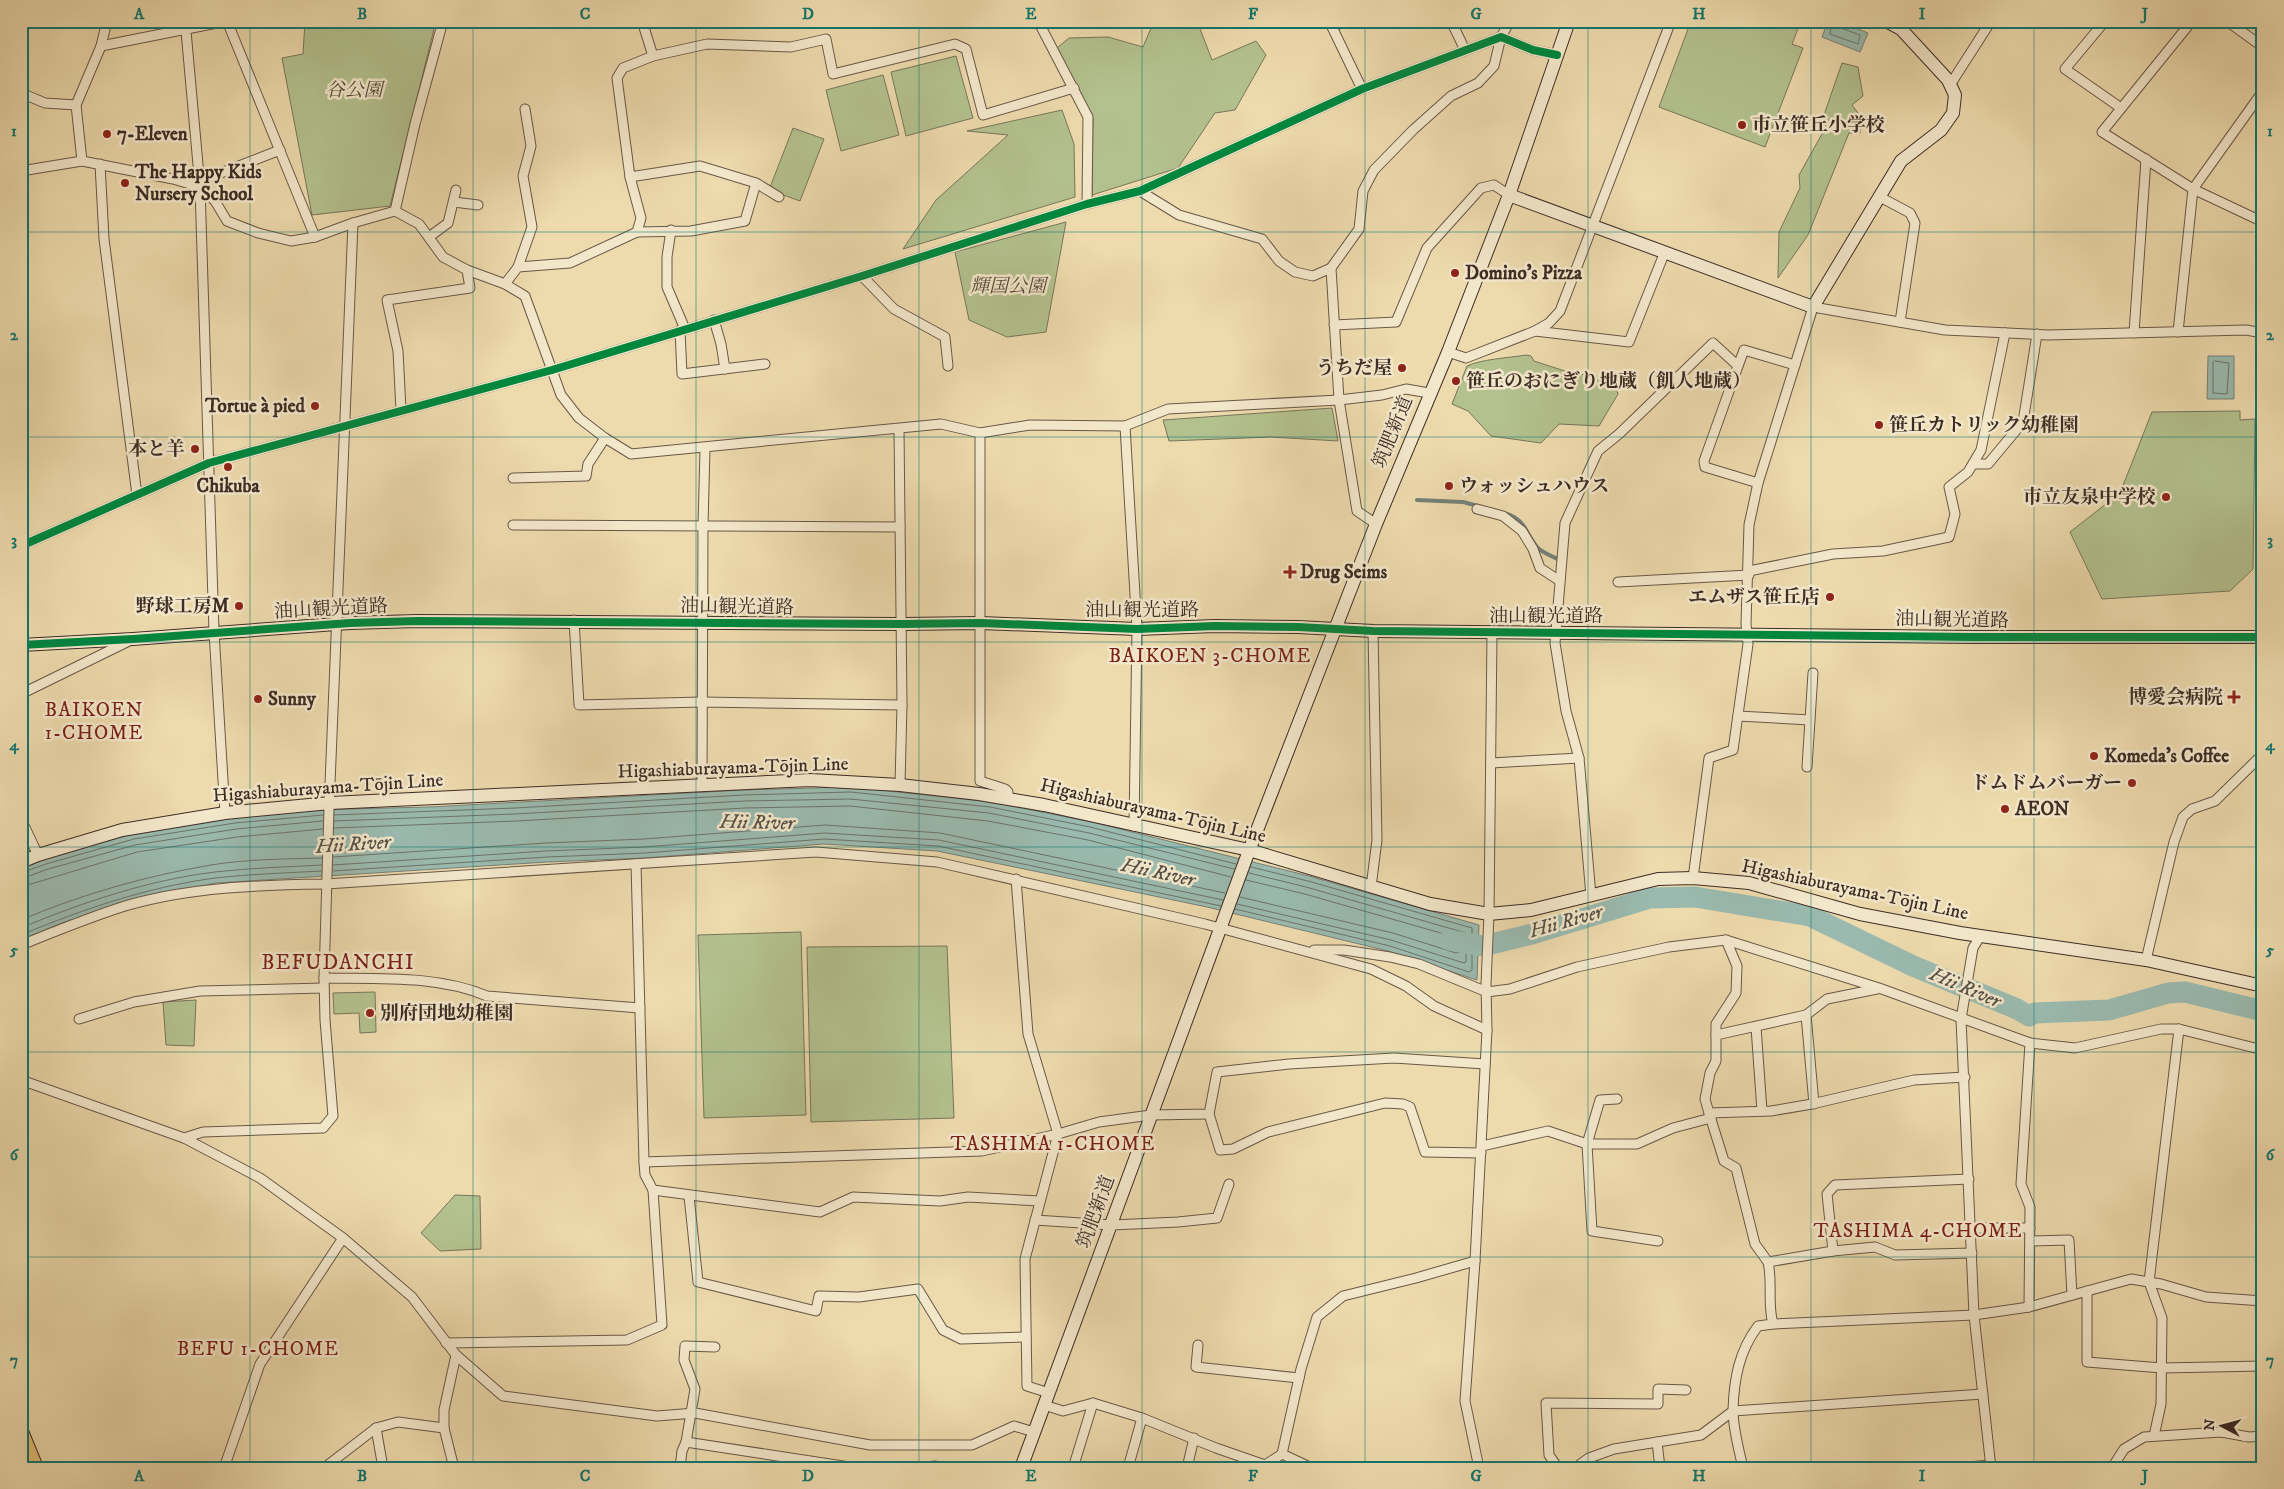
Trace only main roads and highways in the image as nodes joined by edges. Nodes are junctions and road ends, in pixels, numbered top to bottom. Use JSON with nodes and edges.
{"nodes":[{"id":1,"x":21,"y":1434,"type":"edge"},
{"id":2,"x":34,"y":1468,"type":"edge"}],
"edges":[{"from":1,"to":2,"type":"highway"}]}
